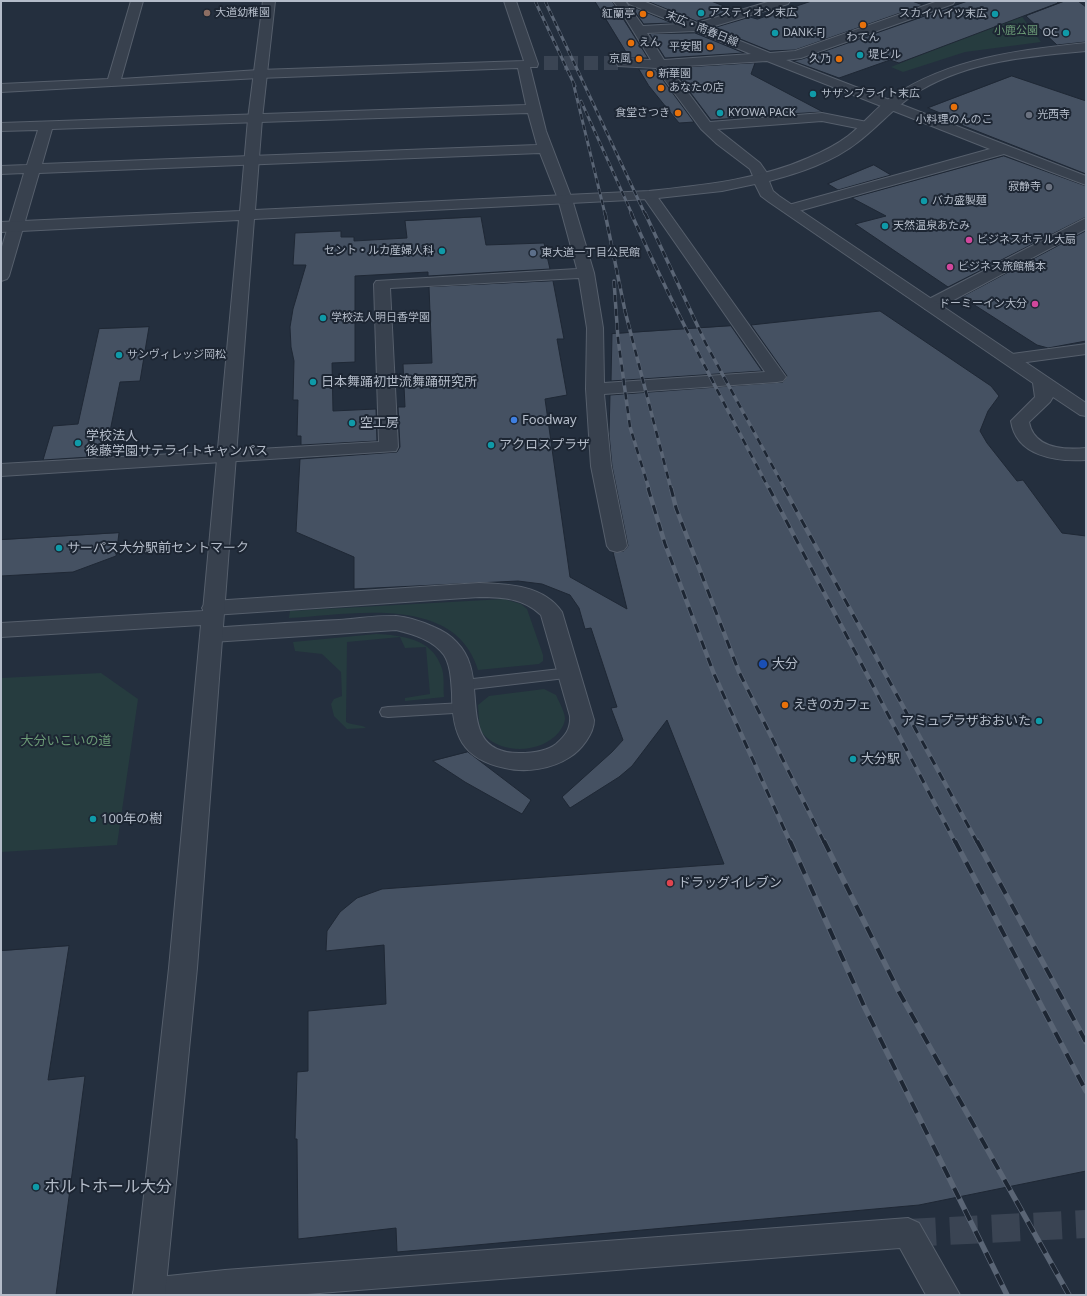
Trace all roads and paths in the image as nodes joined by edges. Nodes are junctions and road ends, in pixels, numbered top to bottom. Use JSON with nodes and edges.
{"nodes":[{"id":1,"x":137,"y":1,"type":"edge"},
{"id":2,"x":269,"y":1,"type":"edge"},
{"id":3,"x":510,"y":1,"type":"edge"},
{"id":4,"x":619,"y":1,"type":"edge"},
{"id":5,"x":633,"y":1,"type":"edge"},
{"id":6,"x":784,"y":1,"type":"edge"},
{"id":7,"x":939,"y":2,"type":"edge"},
{"id":8,"x":697,"y":27,"type":"junction"},
{"id":9,"x":639,"y":30,"type":"junction"},
{"id":10,"x":1086,"y":47,"type":"edge"},
{"id":11,"x":771,"y":58,"type":"junction"},
{"id":12,"x":623,"y":63,"type":"tunnel mouth"},
{"id":13,"x":533,"y":64,"type":"junction"},
{"id":14,"x":660,"y":64,"type":"junction"},
{"id":15,"x":260,"y":74,"type":"junction"},
{"id":16,"x":113,"y":83,"type":"junction"},
{"id":17,"x":1,"y":88,"type":"edge"},
{"id":18,"x":890,"y":105,"type":"junction"},
{"id":19,"x":534,"y":109,"type":"junction"},
{"id":20,"x":256,"y":119,"type":"junction"},
{"id":21,"x":46,"y":126,"type":"junction"},
{"id":22,"x":706,"y":126,"type":"junction"},
{"id":23,"x":867,"y":126,"type":"junction"},
{"id":24,"x":1,"y":127,"type":"edge"},
{"id":25,"x":545,"y":149,"type":"junction"},
{"id":26,"x":1005,"y":149,"type":"junction"},
{"id":27,"x":252,"y":159,"type":"junction"},
{"id":28,"x":34,"y":169,"type":"junction"},
{"id":29,"x":1,"y":170,"type":"edge"},
{"id":30,"x":761,"y":180,"type":"junction"},
{"id":31,"x":1086,"y":181,"type":"edge"},
{"id":32,"x":649,"y":195,"type":"junction"},
{"id":33,"x":565,"y":199,"type":"junction"},
{"id":34,"x":790,"y":209,"type":"junction"},
{"id":35,"x":248,"y":215,"type":"junction"},
{"id":36,"x":1086,"y":223,"type":"edge"},
{"id":37,"x":8,"y":227,"type":"edge"},
{"id":38,"x":586,"y":273,"type":"junction"},
{"id":39,"x":1,"y":276,"type":"edge"},
{"id":40,"x":931,"y":305,"type":"junction"},
{"id":41,"x":1086,"y":349,"type":"edge"},
{"id":42,"x":1012,"y":360,"type":"junction"},
{"id":43,"x":1041,"y":379,"type":"junction"},
{"id":44,"x":595,"y":390,"type":"junction"},
{"id":45,"x":1086,"y":411,"type":"edge"},
{"id":46,"x":1086,"y":454,"type":"edge"},
{"id":47,"x":226,"y":456,"type":"junction"},
{"id":48,"x":1,"y":470,"type":"edge"},
{"id":49,"x":617,"y":546,"type":"dead end"},
{"id":50,"x":212,"y":620,"type":"junction"},
{"id":51,"x":1,"y":630,"type":"edge"},
{"id":52,"x":569,"y":673,"type":"junction"},
{"id":53,"x":464,"y":685,"type":"junction"},
{"id":54,"x":464,"y":708,"type":"junction"},
{"id":55,"x":388,"y":712,"type":"dead end"},
{"id":56,"x":149,"y":1294,"type":"edge"},
{"id":57,"x":944,"y":1295,"type":"edge"}],
"edges":[{"from":1,"to":16,"type":"street"},
{"from":2,"to":15,"type":"street"},
{"from":3,"to":13,"type":"street"},
{"from":4,"to":9,"type":"street"},
{"from":5,"to":8,"type":"street","name":"末広・南春日線"},
{"from":6,"to":8,"type":"street"},
{"from":7,"to":11,"type":"street"},
{"from":8,"to":9,"type":"street"},
{"from":8,"to":11,"type":"street","name":"末広・南春日線"},
{"from":9,"to":14,"type":"street"},
{"from":10,"to":18,"type":"street"},
{"from":11,"to":14,"type":"street"},
{"from":11,"to":18,"type":"street","name":"末広・南春日線"},
{"from":12,"to":14,"type":"street"},
{"from":13,"to":15,"type":"street"},
{"from":13,"to":19,"type":"street"},
{"from":14,"to":22,"type":"street"},
{"from":15,"to":16,"type":"street"},
{"from":15,"to":20,"type":"street"},
{"from":16,"to":17,"type":"street"},
{"from":18,"to":23,"type":"street"},
{"from":18,"to":26,"type":"street","name":"末広・南春日線"},
{"from":19,"to":20,"type":"street"},
{"from":19,"to":25,"type":"street"},
{"from":20,"to":21,"type":"street"},
{"from":20,"to":27,"type":"street"},
{"from":21,"to":24,"type":"street"},
{"from":21,"to":28,"type":"street"},
{"from":22,"to":23,"type":"street"},
{"from":22,"to":30,"type":"street"},
{"from":23,"to":30,"type":"street"},
{"from":25,"to":27,"type":"street"},
{"from":25,"to":33,"type":"street"},
{"from":26,"to":31,"type":"street","name":"末広・南春日線"},
{"from":26,"to":34,"type":"street"},
{"from":27,"to":28,"type":"street"},
{"from":27,"to":35,"type":"street"},
{"from":28,"to":29,"type":"street"},
{"from":28,"to":37,"type":"street"},
{"from":30,"to":32,"type":"street"},
{"from":30,"to":34,"type":"street"},
{"from":32,"to":33,"type":"street"},
{"from":32,"to":44,"type":"street"},
{"from":33,"to":35,"type":"street"},
{"from":33,"to":38,"type":"street"},
{"from":34,"to":40,"type":"street"},
{"from":35,"to":37,"type":"street"},
{"from":35,"to":47,"type":"street"},
{"from":36,"to":40,"type":"street"},
{"from":37,"to":39,"type":"street"},
{"from":38,"to":44,"type":"street"},
{"from":38,"to":47,"type":"street"},
{"from":40,"to":42,"type":"street"},
{"from":41,"to":42,"type":"street"},
{"from":42,"to":43,"type":"street"},
{"from":43,"to":45,"type":"street"},
{"from":43,"to":46,"type":"street"},
{"from":44,"to":49,"type":"street"},
{"from":47,"to":48,"type":"street"},
{"from":47,"to":50,"type":"street"},
{"from":50,"to":51,"type":"street"},
{"from":50,"to":52,"type":"street"},
{"from":50,"to":53,"type":"street"},
{"from":50,"to":56,"type":"street"},
{"from":52,"to":53,"type":"lane"},
{"from":52,"to":54,"type":"street"},
{"from":53,"to":54,"type":"street"},
{"from":54,"to":55,"type":"lane"},
{"from":56,"to":57,"type":"street"}]}
